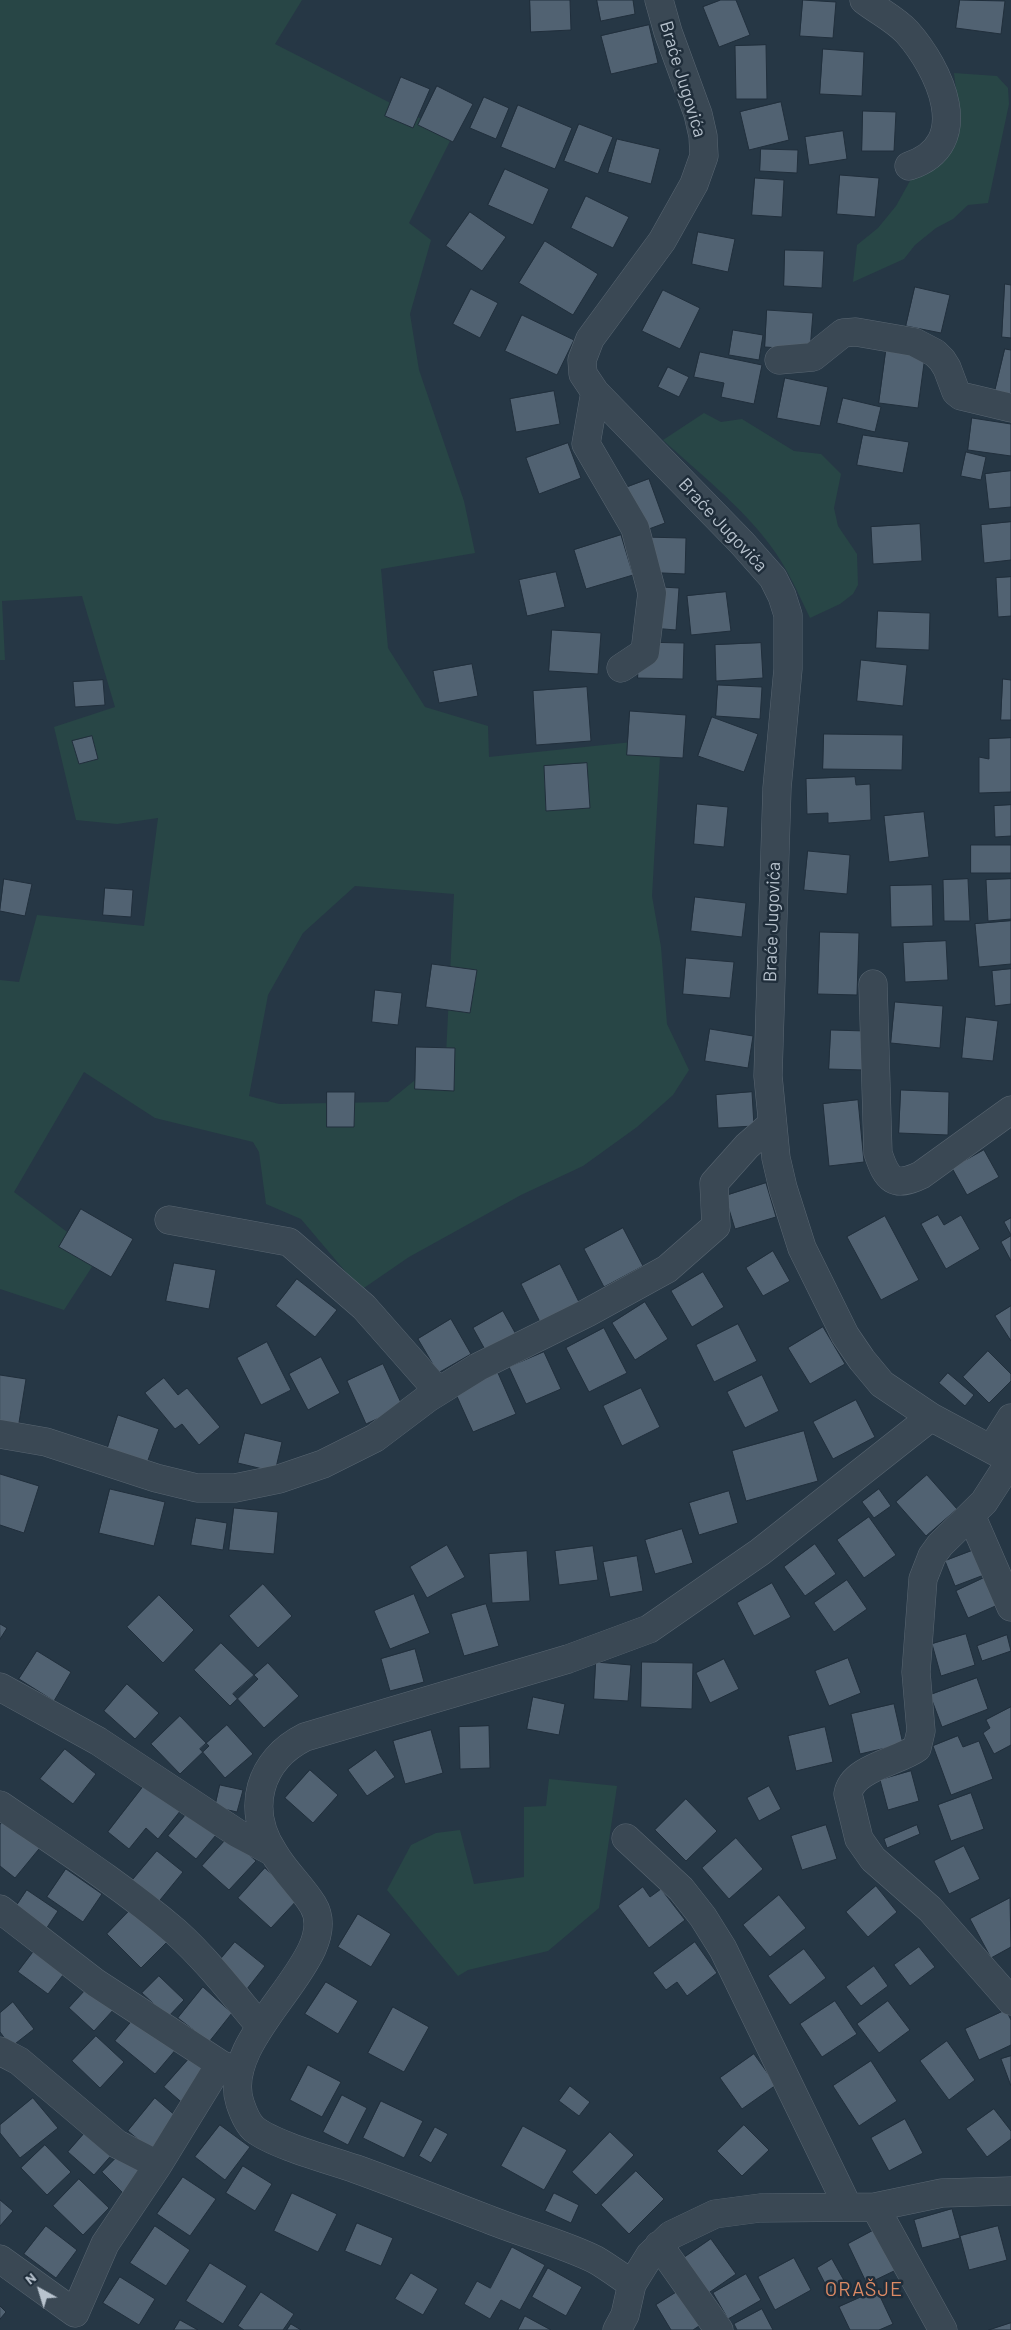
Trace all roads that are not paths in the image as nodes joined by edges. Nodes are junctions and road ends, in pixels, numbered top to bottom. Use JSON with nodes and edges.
{"nodes":[{"id":1,"x":659,"y":0,"type":"edge"},
{"id":2,"x":864,"y":0,"type":"edge"},
{"id":3,"x":909,"y":166,"type":"dead end"},
{"id":4,"x":780,"y":360,"type":"dead end"},
{"id":5,"x":594,"y":392,"type":"junction"},
{"id":6,"x":1011,"y":408,"type":"edge"},
{"id":7,"x":621,"y":668,"type":"dead end"},
{"id":8,"x":873,"y":984,"type":"dead end"},
{"id":9,"x":1011,"y":1110,"type":"edge"},
{"id":10,"x":772,"y":1125,"type":"junction"},
{"id":11,"x":169,"y":1220,"type":"dead end"},
{"id":12,"x":438,"y":1391,"type":"junction"},
{"id":13,"x":931,"y":1417,"type":"junction"},
{"id":14,"x":1011,"y":1418,"type":"edge"},
{"id":15,"x":0,"y":1434,"type":"edge"},
{"id":16,"x":1005,"y":1456,"type":"edge"},
{"id":17,"x":971,"y":1515,"type":"junction"},
{"id":18,"x":1011,"y":1607,"type":"edge"},
{"id":19,"x":0,"y":1687,"type":"edge"},
{"id":20,"x":0,"y":1805,"type":"edge"},
{"id":21,"x":626,"y":1838,"type":"dead end"},
{"id":22,"x":273,"y":1852,"type":"junction"},
{"id":23,"x":0,"y":1909,"type":"edge"},
{"id":24,"x":1011,"y":2001,"type":"edge"},
{"id":25,"x":260,"y":2026,"type":"junction"},
{"id":26,"x":0,"y":2051,"type":"edge"},
{"id":27,"x":229,"y":2068,"type":"junction"},
{"id":28,"x":158,"y":2165,"type":"junction"},
{"id":29,"x":1011,"y":2191,"type":"edge"},
{"id":30,"x":848,"y":2207,"type":"junction"},
{"id":31,"x":874,"y":2207,"type":"junction"},
{"id":32,"x":659,"y":2245,"type":"junction"},
{"id":33,"x":0,"y":2259,"type":"edge"},
{"id":34,"x":632,"y":2284,"type":"junction"},
{"id":35,"x":617,"y":2330,"type":"edge"},
{"id":36,"x":719,"y":2330,"type":"edge"},
{"id":37,"x":943,"y":2330,"type":"edge"}],
"edges":[{"from":1,"to":5,"type":"street","name":"Braće Jugovića"},
{"from":2,"to":3,"type":"street"},
{"from":4,"to":6,"type":"street"},
{"from":5,"to":7,"type":"street"},
{"from":5,"to":10,"type":"street","name":"Braće Jugovića"},
{"from":8,"to":9,"type":"street"},
{"from":10,"to":12,"type":"street"},
{"from":10,"to":13,"type":"street","name":"Braće Jugovića"},
{"from":11,"to":12,"type":"street"},
{"from":12,"to":15,"type":"street"},
{"from":13,"to":16,"type":"street","name":"Braće Jugovića"},
{"from":13,"to":22,"type":"street"},
{"from":14,"to":16,"type":"street"},
{"from":16,"to":17,"type":"street"},
{"from":17,"to":18,"type":"street"},
{"from":17,"to":24,"type":"street"},
{"from":19,"to":22,"type":"street"},
{"from":20,"to":25,"type":"street"},
{"from":21,"to":30,"type":"street"},
{"from":22,"to":25,"type":"street"},
{"from":23,"to":27,"type":"street"},
{"from":25,"to":27,"type":"street"},
{"from":26,"to":28,"type":"street"},
{"from":27,"to":28,"type":"street"},
{"from":27,"to":34,"type":"street"},
{"from":28,"to":33,"type":"street"},
{"from":29,"to":31,"type":"street"},
{"from":30,"to":31,"type":"street"},
{"from":30,"to":32,"type":"street"},
{"from":31,"to":37,"type":"street"},
{"from":32,"to":34,"type":"street"},
{"from":32,"to":36,"type":"street"},
{"from":34,"to":35,"type":"street"}]}
